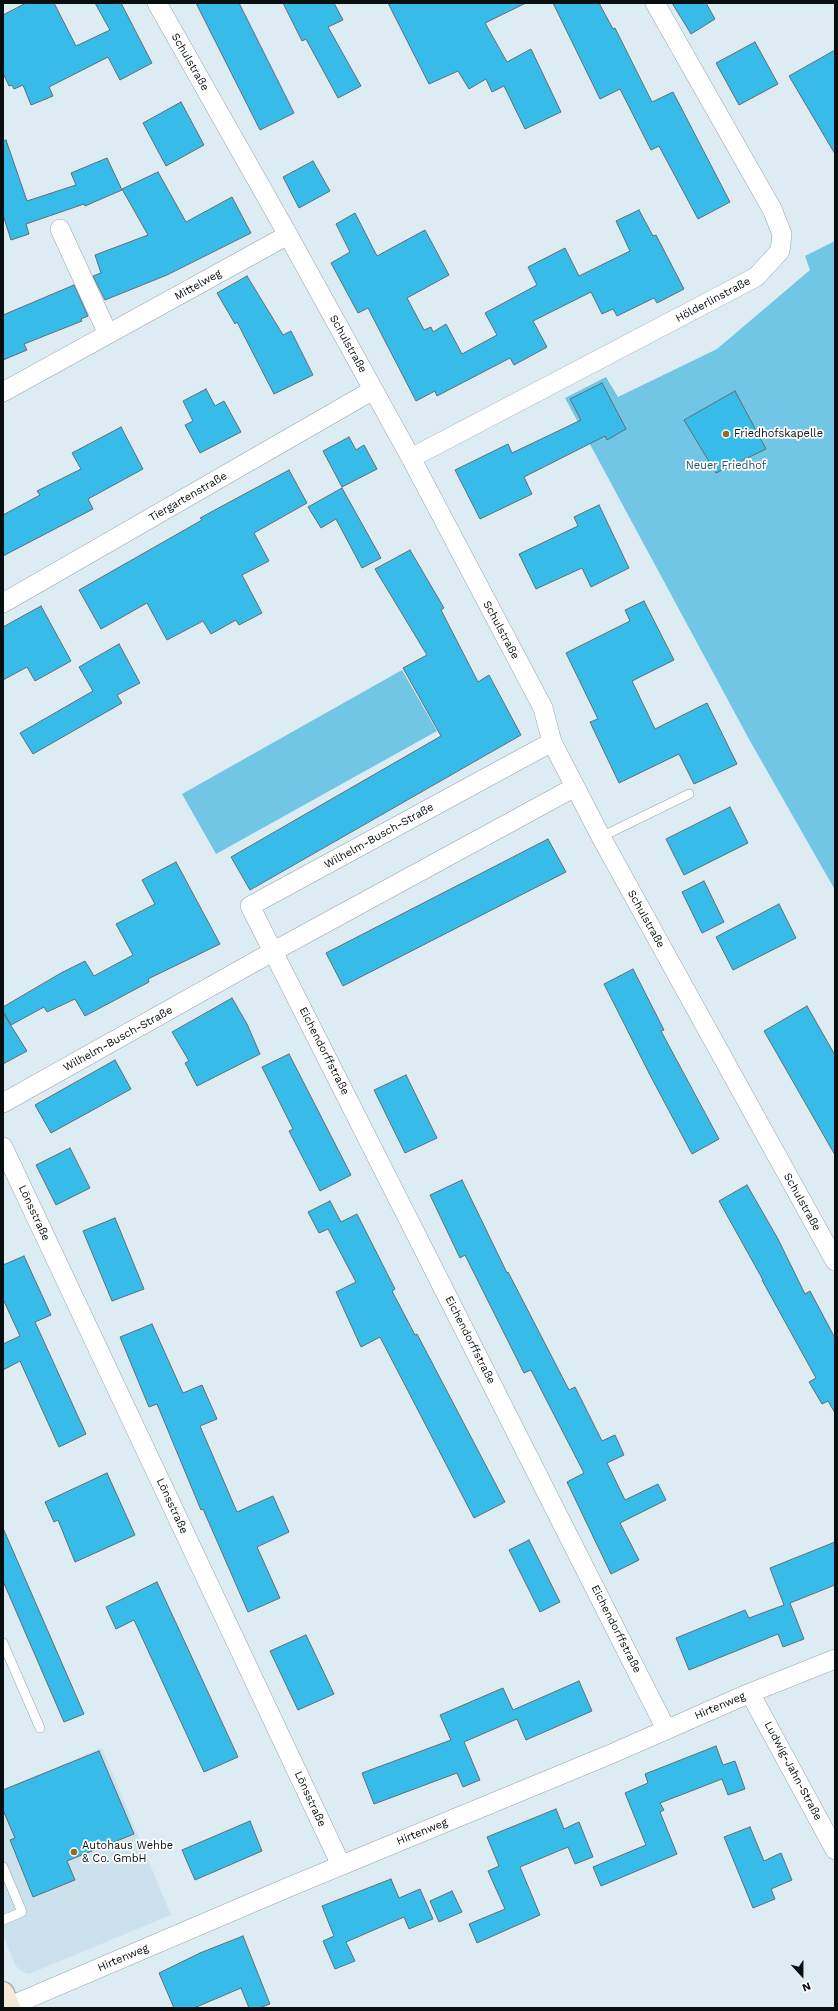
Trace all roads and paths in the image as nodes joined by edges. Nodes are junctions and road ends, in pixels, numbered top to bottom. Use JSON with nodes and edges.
{"nodes":[{"id":1,"x":157,"y":3,"type":"edge"},
{"id":2,"x":656,"y":3,"type":"edge"},
{"id":3,"x":60,"y":229,"type":"dead end"},
{"id":4,"x":288,"y":235,"type":"junction"},
{"id":5,"x":108,"y":334,"type":"junction"},
{"id":6,"x":373,"y":390,"type":"junction"},
{"id":7,"x":3,"y":392,"type":"edge"},
{"id":8,"x":410,"y":458,"type":"junction"},
{"id":9,"x":3,"y":603,"type":"edge"},
{"id":10,"x":552,"y":742,"type":"junction"},
{"id":11,"x":575,"y":787,"type":"junction"},
{"id":12,"x":689,"y":794,"type":"dead end"},
{"id":13,"x":601,"y":837,"type":"junction"},
{"id":14,"x":274,"y":951,"type":"junction"},
{"id":15,"x":3,"y":1103,"type":"edge"},
{"id":16,"x":3,"y":1147,"type":"edge"},
{"id":17,"x":835,"y":1261,"type":"edge"},
{"id":18,"x":3,"y":1643,"type":"edge"},
{"id":19,"x":835,"y":1659,"type":"edge"},
{"id":20,"x":750,"y":1693,"type":"junction"},
{"id":21,"x":40,"y":1728,"type":"dead end"},
{"id":22,"x":666,"y":1729,"type":"junction"},
{"id":23,"x":835,"y":1850,"type":"edge"},
{"id":24,"x":340,"y":1865,"type":"junction"},
{"id":25,"x":3,"y":1867,"type":"edge"},
{"id":26,"x":3,"y":1920,"type":"edge"},
{"id":27,"x":7,"y":2002,"type":"edge"}],
"edges":[{"from":1,"to":4,"type":"street","name":"Schulstraße"},
{"from":2,"to":8,"type":"street","name":"Hölderlinstraße"},
{"from":3,"to":5,"type":"street"},
{"from":4,"to":5,"type":"street","name":"Mittelweg"},
{"from":4,"to":6,"type":"street","name":"Schulstraße"},
{"from":5,"to":7,"type":"street","name":"Mittelweg"},
{"from":6,"to":8,"type":"street","name":"Schulstraße"},
{"from":6,"to":9,"type":"street","name":"Tiergartenstraße"},
{"from":8,"to":10,"type":"street","name":"Schulstraße"},
{"from":10,"to":11,"type":"street","name":"Schulstraße"},
{"from":10,"to":14,"type":"street","name":"Wilhelm-Busch-Straße"},
{"from":11,"to":13,"type":"street","name":"Schulstraße"},
{"from":11,"to":14,"type":"street","name":"Wilhelm-Busch-Straße"},
{"from":12,"to":13,"type":"lane"},
{"from":13,"to":17,"type":"street","name":"Schulstraße"},
{"from":14,"to":15,"type":"street","name":"Wilhelm-Busch-Straße"},
{"from":14,"to":22,"type":"street","name":"Eichendorffstraße"},
{"from":16,"to":24,"type":"street","name":"Lönsstraße"},
{"from":18,"to":21,"type":"lane"},
{"from":19,"to":20,"type":"street","name":"Hirtenweg"},
{"from":20,"to":22,"type":"street","name":"Hirtenweg"},
{"from":20,"to":23,"type":"street","name":"Ludwig-Jahn-Straße"},
{"from":22,"to":24,"type":"street","name":"Hirtenweg"},
{"from":24,"to":27,"type":"street","name":"Hirtenweg"},
{"from":25,"to":26,"type":"lane"}]}
